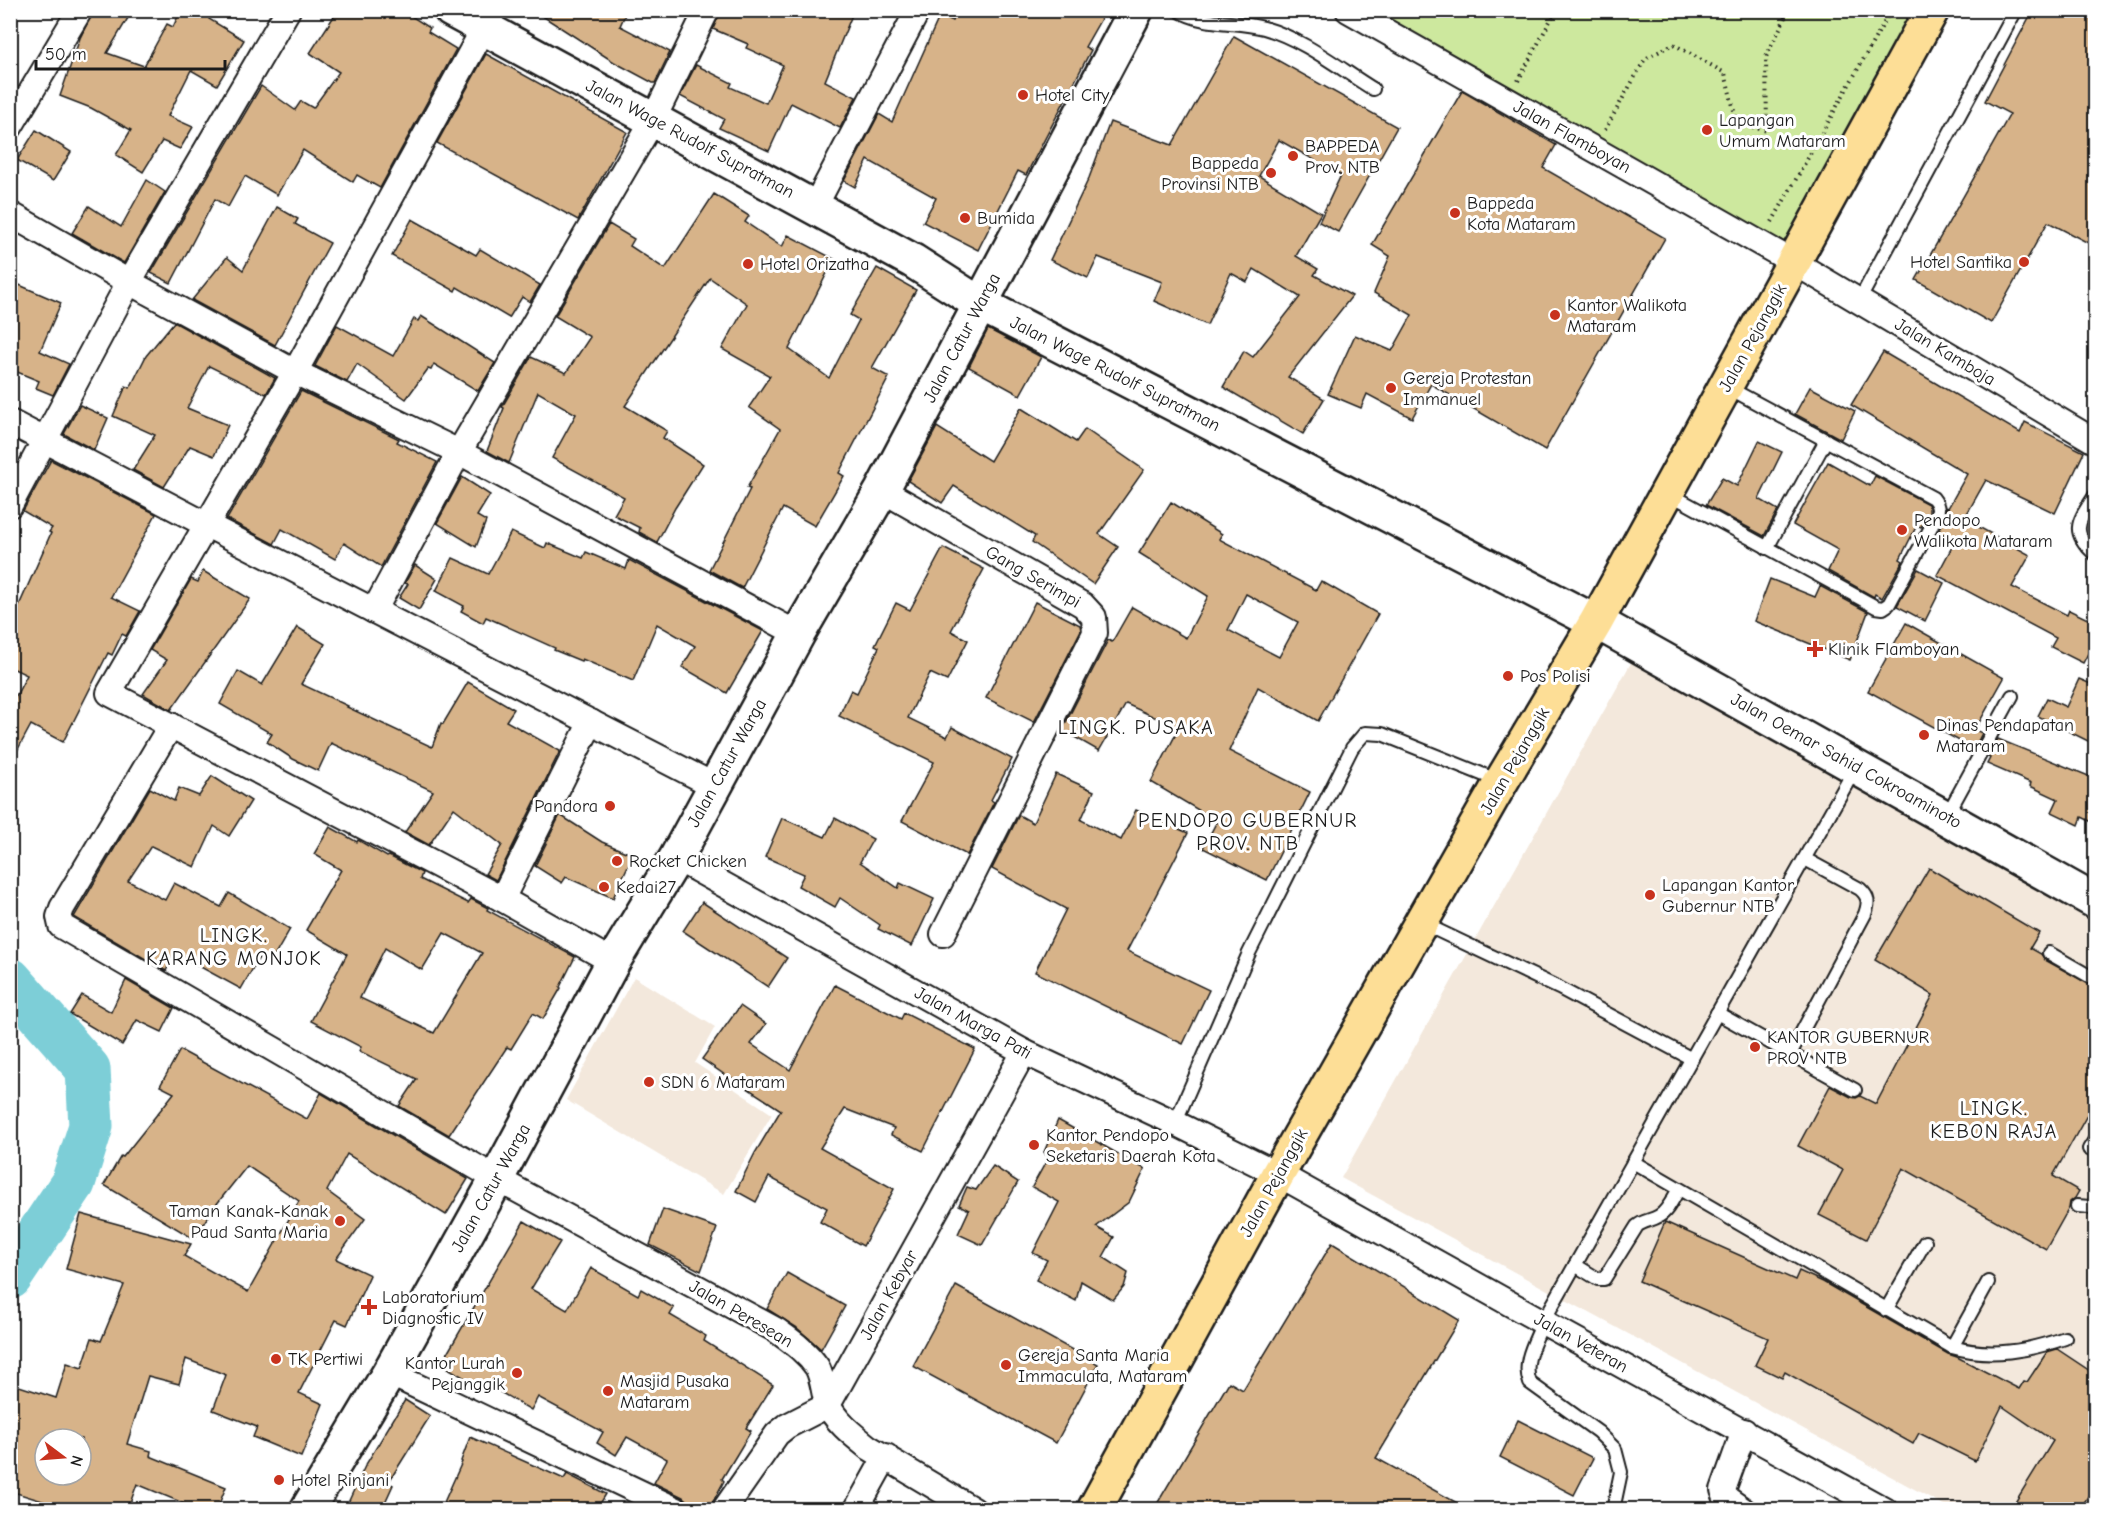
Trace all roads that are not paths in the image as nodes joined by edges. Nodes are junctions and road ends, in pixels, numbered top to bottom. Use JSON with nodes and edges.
{"nodes":[{"id":1,"x":80,"y":10,"type":"edge"},
{"id":2,"x":288,"y":10,"type":"edge"},
{"id":3,"x":451,"y":10,"type":"edge"},
{"id":4,"x":707,"y":10,"type":"edge"},
{"id":5,"x":918,"y":10,"type":"edge"},
{"id":6,"x":1136,"y":10,"type":"edge"},
{"id":7,"x":1178,"y":10,"type":"edge"},
{"id":8,"x":1348,"y":10,"type":"edge"},
{"id":9,"x":1932,"y":10,"type":"edge"},
{"id":10,"x":2016,"y":10,"type":"edge"},
{"id":11,"x":489,"y":19,"type":"edge"},
{"id":12,"x":1373,"y":89,"type":"dead end"},
{"id":13,"x":653,"y":120,"type":"junction"},
{"id":14,"x":10,"y":127,"type":"edge"},
{"id":15,"x":815,"y":206,"type":"junction"},
{"id":16,"x":10,"y":214,"type":"edge"},
{"id":17,"x":1795,"y":263,"type":"junction"},
{"id":18,"x":129,"y":282,"type":"junction"},
{"id":19,"x":1859,"y":301,"type":"junction"},
{"id":20,"x":980,"y":304,"type":"junction"},
{"id":21,"x":295,"y":372,"type":"junction"},
{"id":22,"x":1726,"y":387,"type":"junction"},
{"id":23,"x":10,"y":422,"type":"edge"},
{"id":24,"x":1826,"y":440,"type":"junction"},
{"id":25,"x":46,"y":441,"type":"junction"},
{"id":26,"x":2096,"y":442,"type":"edge"},
{"id":27,"x":459,"y":452,"type":"junction"},
{"id":28,"x":882,"y":490,"type":"junction"},
{"id":29,"x":1668,"y":493,"type":"junction"},
{"id":30,"x":2096,"y":494,"type":"edge"},
{"id":31,"x":10,"y":505,"type":"edge"},
{"id":32,"x":205,"y":525,"type":"junction"},
{"id":33,"x":1767,"y":548,"type":"junction"},
{"id":34,"x":2096,"y":555,"type":"edge"},
{"id":35,"x":374,"y":611,"type":"junction"},
{"id":36,"x":1596,"y":622,"type":"junction"},
{"id":37,"x":798,"y":634,"type":"junction"},
{"id":38,"x":2012,"y":696,"type":"dead end"},
{"id":39,"x":591,"y":722,"type":"junction"},
{"id":40,"x":171,"y":725,"type":"junction"},
{"id":41,"x":1856,"y":767,"type":"junction"},
{"id":42,"x":1501,"y":782,"type":"junction"},
{"id":43,"x":715,"y":786,"type":"junction"},
{"id":44,"x":1946,"y":817,"type":"junction"},
{"id":45,"x":676,"y":858,"type":"junction"},
{"id":46,"x":1805,"y":859,"type":"junction"},
{"id":47,"x":502,"y":899,"type":"junction"},
{"id":48,"x":2096,"y":902,"type":"edge"},
{"id":49,"x":1422,"y":923,"type":"junction"},
{"id":50,"x":943,"y":934,"type":"dead end"},
{"id":51,"x":2049,"y":953,"type":"dead end"},
{"id":52,"x":613,"y":962,"type":"junction"},
{"id":53,"x":2096,"y":980,"type":"edge"},
{"id":54,"x":1717,"y":1013,"type":"junction"},
{"id":55,"x":1024,"y":1052,"type":"junction"},
{"id":56,"x":1790,"y":1053,"type":"junction"},
{"id":57,"x":1692,"y":1059,"type":"junction"},
{"id":58,"x":1855,"y":1090,"type":"dead end"},
{"id":59,"x":1175,"y":1123,"type":"junction"},
{"id":60,"x":2096,"y":1138,"type":"edge"},
{"id":61,"x":2089,"y":1149,"type":"dead end"},
{"id":62,"x":1633,"y":1162,"type":"junction"},
{"id":63,"x":1278,"y":1174,"type":"junction"},
{"id":64,"x":497,"y":1179,"type":"junction"},
{"id":65,"x":1679,"y":1189,"type":"junction"},
{"id":66,"x":2096,"y":1203,"type":"edge"},
{"id":67,"x":2077,"y":1206,"type":"dead end"},
{"id":68,"x":1925,"y":1242,"type":"dead end"},
{"id":69,"x":1575,"y":1265,"type":"junction"},
{"id":70,"x":1988,"y":1282,"type":"dead end"},
{"id":71,"x":1887,"y":1310,"type":"junction"},
{"id":72,"x":1543,"y":1322,"type":"junction"},
{"id":73,"x":2066,"y":1338,"type":"dead end"},
{"id":74,"x":1952,"y":1347,"type":"junction"},
{"id":75,"x":389,"y":1372,"type":"junction"},
{"id":76,"x":828,"y":1405,"type":"junction"},
{"id":77,"x":1744,"y":1431,"type":"junction"},
{"id":78,"x":886,"y":1456,"type":"junction"},
{"id":79,"x":307,"y":1509,"type":"edge"},
{"id":80,"x":677,"y":1509,"type":"edge"},
{"id":81,"x":724,"y":1509,"type":"edge"},
{"id":82,"x":856,"y":1509,"type":"edge"},
{"id":83,"x":974,"y":1509,"type":"edge"},
{"id":84,"x":1094,"y":1509,"type":"edge"},
{"id":85,"x":1612,"y":1509,"type":"edge"},
{"id":86,"x":1743,"y":1509,"type":"edge"},
{"id":87,"x":1885,"y":1509,"type":"edge"}],
"edges":[{"from":1,"to":14,"type":"street"},
{"from":2,"to":18,"type":"street"},
{"from":3,"to":11,"type":"street","name":"Jalan Wage Rudolf Supratman"},
{"from":4,"to":13,"type":"street"},
{"from":5,"to":15,"type":"street"},
{"from":6,"to":20,"type":"street","name":"Jalan Catur Warga"},
{"from":7,"to":12,"type":"lane"},
{"from":8,"to":17,"type":"street","name":"Jalan Flamboyan"},
{"from":9,"to":17,"type":"main road","name":"Jalan Pejanggik"},
{"from":10,"to":19,"type":"lane"},
{"from":11,"to":13,"type":"street","name":"Jalan Wage Rudolf Supratman"},
{"from":11,"to":21,"type":"street"},
{"from":13,"to":15,"type":"street","name":"Jalan Wage Rudolf Supratman"},
{"from":13,"to":27,"type":"street"},
{"from":15,"to":20,"type":"street","name":"Jalan Wage Rudolf Supratman"},
{"from":16,"to":18,"type":"street"},
{"from":17,"to":19,"type":"street","name":"Jalan Kamboja"},
{"from":17,"to":22,"type":"main road","name":"Jalan Pejanggik"},
{"from":18,"to":21,"type":"street"},
{"from":18,"to":25,"type":"street"},
{"from":19,"to":26,"type":"street","name":"Jalan Kamboja"},
{"from":20,"to":28,"type":"street","name":"Jalan Catur Warga"},
{"from":20,"to":36,"type":"street","name":"Jalan Wage Rudolf Supratman"},
{"from":21,"to":27,"type":"street"},
{"from":21,"to":32,"type":"street"},
{"from":22,"to":24,"type":"lane"},
{"from":22,"to":29,"type":"main road","name":"Jalan Pejanggik"},
{"from":23,"to":25,"type":"street"},
{"from":24,"to":33,"type":"lane"},
{"from":24,"to":33,"type":"lane"},
{"from":25,"to":31,"type":"street"},
{"from":25,"to":32,"type":"street"},
{"from":27,"to":35,"type":"street"},
{"from":27,"to":37,"type":"street"},
{"from":28,"to":37,"type":"street","name":"Jalan Catur Warga"},
{"from":28,"to":50,"type":"street","name":"Gang Serimpi"},
{"from":29,"to":33,"type":"lane"},
{"from":29,"to":36,"type":"main road","name":"Jalan Pejanggik"},
{"from":30,"to":34,"type":"lane"},
{"from":32,"to":35,"type":"street"},
{"from":32,"to":40,"type":"street"},
{"from":35,"to":39,"type":"street"},
{"from":36,"to":41,"type":"street","name":"Jalan Oemar Sahid Cokroaminoto"},
{"from":36,"to":42,"type":"main road","name":"Jalan Pejanggik"},
{"from":37,"to":43,"type":"street","name":"Jalan Catur Warga"},
{"from":38,"to":44,"type":"lane"},
{"from":39,"to":43,"type":"street"},
{"from":39,"to":47,"type":"street"},
{"from":40,"to":47,"type":"street"},
{"from":40,"to":64,"type":"street","name":"Jalan Peresean"},
{"from":41,"to":44,"type":"street","name":"Jalan Oemar Sahid Cokroaminoto"},
{"from":41,"to":46,"type":"lane"},
{"from":42,"to":49,"type":"main road","name":"Jalan Pejanggik"},
{"from":42,"to":59,"type":"lane"},
{"from":43,"to":45,"type":"street","name":"Jalan Catur Warga"},
{"from":44,"to":48,"type":"street","name":"Jalan Oemar Sahid Cokroaminoto"},
{"from":45,"to":52,"type":"street","name":"Jalan Catur Warga"},
{"from":45,"to":55,"type":"street","name":"Jalan Marga Pati"},
{"from":46,"to":54,"type":"lane"},
{"from":46,"to":56,"type":"lane"},
{"from":47,"to":52,"type":"street"},
{"from":49,"to":57,"type":"lane"},
{"from":49,"to":63,"type":"main road","name":"Jalan Pejanggik"},
{"from":51,"to":53,"type":"lane"},
{"from":52,"to":64,"type":"street","name":"Jalan Catur Warga"},
{"from":54,"to":56,"type":"lane"},
{"from":54,"to":57,"type":"lane"},
{"from":55,"to":59,"type":"street","name":"Jalan Marga Pati"},
{"from":55,"to":76,"type":"street","name":"Jalan Kebyar"},
{"from":56,"to":58,"type":"lane"},
{"from":57,"to":62,"type":"lane"},
{"from":59,"to":63,"type":"street","name":"Jalan Marga Pati"},
{"from":60,"to":61,"type":"lane"},
{"from":62,"to":65,"type":"lane"},
{"from":62,"to":69,"type":"lane"},
{"from":63,"to":72,"type":"street","name":"Jalan Veteran"},
{"from":63,"to":84,"type":"main road","name":"Jalan Pejanggik"},
{"from":64,"to":75,"type":"street","name":"Jalan Catur Warga"},
{"from":64,"to":76,"type":"street","name":"Jalan Peresean"},
{"from":65,"to":69,"type":"lane"},
{"from":65,"to":71,"type":"lane"},
{"from":66,"to":67,"type":"lane"},
{"from":68,"to":71,"type":"lane"},
{"from":69,"to":72,"type":"lane"},
{"from":70,"to":74,"type":"lane"},
{"from":71,"to":74,"type":"lane"},
{"from":72,"to":77,"type":"street","name":"Jalan Veteran"},
{"from":72,"to":85,"type":"lane"},
{"from":73,"to":74,"type":"lane"},
{"from":75,"to":79,"type":"street","name":"Jalan Catur Warga"},
{"from":75,"to":80,"type":"street"},
{"from":76,"to":78,"type":"street","name":"Jalan Peresean"},
{"from":76,"to":81,"type":"street"},
{"from":77,"to":86,"type":"street"},
{"from":77,"to":87,"type":"street","name":"Jalan Veteran"},
{"from":78,"to":82,"type":"street"},
{"from":78,"to":83,"type":"street","name":"Jalan Peresean"}]}
